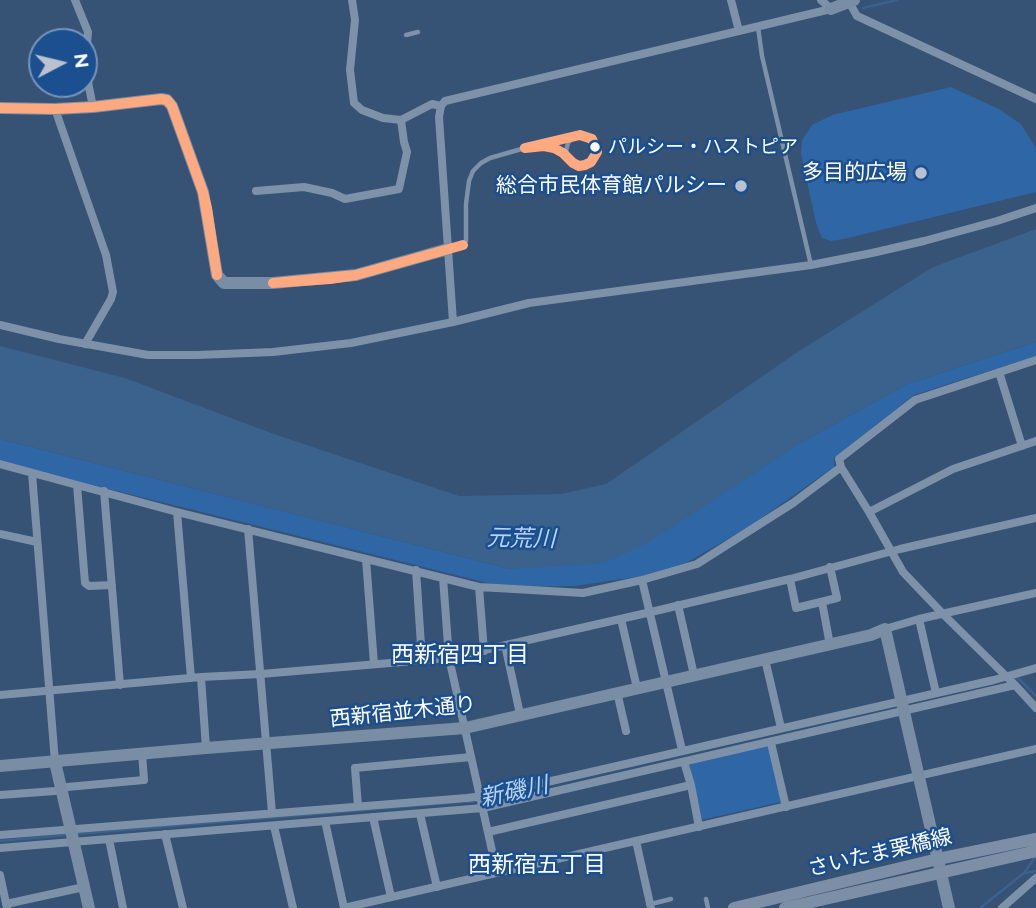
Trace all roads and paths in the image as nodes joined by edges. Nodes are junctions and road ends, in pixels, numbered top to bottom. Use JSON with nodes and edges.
{"nodes":[{"id":1,"x":75,"y":0,"type":"edge"},
{"id":2,"x":352,"y":0,"type":"edge"},
{"id":3,"x":731,"y":0,"type":"edge"},
{"id":4,"x":851,"y":1,"type":"edge"},
{"id":5,"x":826,"y":5,"type":"edge"},
{"id":6,"x":757,"y":27,"type":"junction"},
{"id":7,"x":739,"y":31,"type":"junction"},
{"id":8,"x":418,"y":32,"type":"dead end"},
{"id":9,"x":407,"y":35,"type":"dead end"},
{"id":10,"x":1036,"y":99,"type":"edge"},
{"id":11,"x":441,"y":106,"type":"junction"},
{"id":12,"x":93,"y":107,"type":"junction"},
{"id":13,"x":0,"y":108,"type":"edge"},
{"id":14,"x":55,"y":109,"type":"junction"},
{"id":15,"x":401,"y":120,"type":"junction"},
{"id":16,"x":580,"y":135,"type":"junction"},
{"id":17,"x":524,"y":148,"type":"junction"},
{"id":18,"x":568,"y":158,"type":"junction"},
{"id":19,"x":256,"y":191,"type":"dead end"},
{"id":20,"x":1036,"y":208,"type":"edge"},
{"id":21,"x":448,"y":249,"type":"junction"},
{"id":22,"x":811,"y":265,"type":"junction"},
{"id":23,"x":453,"y":322,"type":"junction"},
{"id":24,"x":0,"y":325,"type":"edge"},
{"id":25,"x":85,"y":344,"type":"junction"},
{"id":26,"x":1036,"y":360,"type":"edge"},
{"id":27,"x":999,"y":372,"type":"junction"},
{"id":28,"x":1036,"y":442,"type":"edge"},
{"id":29,"x":1022,"y":446,"type":"junction"},
{"id":30,"x":0,"y":464,"type":"edge"},
{"id":31,"x":841,"y":467,"type":"junction"},
{"id":32,"x":32,"y":473,"type":"junction"},
{"id":33,"x":77,"y":485,"type":"junction"},
{"id":34,"x":104,"y":491,"type":"junction"},
{"id":35,"x":177,"y":512,"type":"junction"},
{"id":36,"x":869,"y":512,"type":"junction"},
{"id":37,"x":1036,"y":518,"type":"edge"},
{"id":38,"x":248,"y":529,"type":"junction"},
{"id":39,"x":0,"y":534,"type":"edge"},
{"id":40,"x":37,"y":542,"type":"junction"},
{"id":41,"x":891,"y":551,"type":"junction"},
{"id":42,"x":366,"y":559,"type":"junction"},
{"id":43,"x":830,"y":567,"type":"junction"},
{"id":44,"x":416,"y":570,"type":"junction"},
{"id":45,"x":443,"y":578,"type":"junction"},
{"id":46,"x":790,"y":579,"type":"junction"},
{"id":47,"x":642,"y":580,"type":"junction"},
{"id":48,"x":112,"y":585,"type":"junction"},
{"id":49,"x":479,"y":587,"type":"junction"},
{"id":50,"x":1036,"y":593,"type":"edge"},
{"id":51,"x":821,"y":602,"type":"junction"},
{"id":52,"x":678,"y":605,"type":"junction"},
{"id":53,"x":651,"y":612,"type":"junction"},
{"id":54,"x":943,"y":614,"type":"junction"},
{"id":55,"x":621,"y":619,"type":"junction"},
{"id":56,"x":919,"y":620,"type":"junction"},
{"id":57,"x":885,"y":629,"type":"junction"},
{"id":58,"x":505,"y":645,"type":"junction"},
{"id":59,"x":830,"y":645,"type":"junction"},
{"id":60,"x":484,"y":650,"type":"junction"},
{"id":61,"x":449,"y":658,"type":"junction"},
{"id":62,"x":765,"y":659,"type":"junction"},
{"id":63,"x":422,"y":660,"type":"junction"},
{"id":64,"x":374,"y":664,"type":"junction"},
{"id":65,"x":1036,"y":668,"type":"edge"},
{"id":66,"x":261,"y":674,"type":"junction"},
{"id":67,"x":694,"y":675,"type":"junction"},
{"id":68,"x":1005,"y":676,"type":"junction"},
{"id":69,"x":201,"y":677,"type":"junction"},
{"id":70,"x":191,"y":678,"type":"junction"},
{"id":71,"x":666,"y":682,"type":"junction"},
{"id":72,"x":120,"y":685,"type":"junction"},
{"id":73,"x":1016,"y":685,"type":"junction"},
{"id":74,"x":637,"y":688,"type":"junction"},
{"id":75,"x":49,"y":690,"type":"junction"},
{"id":76,"x":617,"y":692,"type":"junction"},
{"id":77,"x":936,"y":693,"type":"junction"},
{"id":78,"x":0,"y":695,"type":"edge"},
{"id":79,"x":902,"y":706,"type":"junction"},
{"id":80,"x":1036,"y":708,"type":"edge"},
{"id":81,"x":520,"y":714,"type":"junction"},
{"id":82,"x":465,"y":728,"type":"junction"},
{"id":83,"x":781,"y":728,"type":"junction"},
{"id":84,"x":626,"y":731,"type":"dead end"},
{"id":85,"x":771,"y":743,"type":"junction"},
{"id":86,"x":266,"y":744,"type":"junction"},
{"id":87,"x":206,"y":748,"type":"junction"},
{"id":88,"x":1036,"y":749,"type":"edge"},
{"id":89,"x":682,"y":750,"type":"junction"},
{"id":90,"x":142,"y":753,"type":"junction"},
{"id":91,"x":471,"y":757,"type":"junction"},
{"id":92,"x":55,"y":762,"type":"junction"},
{"id":93,"x":684,"y":762,"type":"junction"},
{"id":94,"x":0,"y":766,"type":"edge"},
{"id":95,"x":919,"y":776,"type":"junction"},
{"id":96,"x":691,"y":785,"type":"junction"},
{"id":97,"x":61,"y":789,"type":"junction"},
{"id":98,"x":0,"y":795,"type":"edge"},
{"id":99,"x":480,"y":796,"type":"junction"},
{"id":100,"x":358,"y":806,"type":"junction"},
{"id":101,"x":786,"y":807,"type":"junction"},
{"id":102,"x":482,"y":808,"type":"junction"},
{"id":103,"x":272,"y":813,"type":"junction"},
{"id":104,"x":420,"y":814,"type":"junction"},
{"id":105,"x":373,"y":817,"type":"junction"},
{"id":106,"x":325,"y":821,"type":"junction"},
{"id":107,"x":274,"y":825,"type":"junction"},
{"id":108,"x":699,"y":827,"type":"junction"},
{"id":109,"x":488,"y":832,"type":"junction"},
{"id":110,"x":165,"y":834,"type":"junction"},
{"id":111,"x":0,"y":835,"type":"edge"},
{"id":112,"x":72,"y":835,"type":"junction"},
{"id":113,"x":108,"y":839,"type":"junction"},
{"id":114,"x":1036,"y":839,"type":"edge"},
{"id":115,"x":636,"y":841,"type":"junction"},
{"id":116,"x":0,"y":848,"type":"edge"},
{"id":117,"x":1036,"y":851,"type":"edge"},
{"id":118,"x":938,"y":859,"type":"junction"},
{"id":119,"x":497,"y":873,"type":"junction"},
{"id":120,"x":941,"y":873,"type":"junction"},
{"id":121,"x":0,"y":875,"type":"edge"},
{"id":122,"x":1036,"y":877,"type":"edge"},
{"id":123,"x":84,"y":887,"type":"junction"},
{"id":124,"x":437,"y":887,"type":"junction"},
{"id":125,"x":391,"y":897,"type":"junction"},
{"id":126,"x":671,"y":899,"type":"dead end"},
{"id":127,"x":706,"y":899,"type":"dead end"},
{"id":128,"x":368,"y":905,"type":"edge"},
{"id":129,"x":7,"y":906,"type":"edge"},
{"id":130,"x":650,"y":906,"type":"edge"},
{"id":131,"x":89,"y":908,"type":"edge"},
{"id":132,"x":123,"y":908,"type":"edge"},
{"id":133,"x":183,"y":908,"type":"edge"},
{"id":134,"x":293,"y":908,"type":"edge"},
{"id":135,"x":344,"y":908,"type":"edge"},
{"id":136,"x":708,"y":908,"type":"edge"},
{"id":137,"x":734,"y":908,"type":"edge"},
{"id":138,"x":785,"y":908,"type":"edge"},
{"id":139,"x":949,"y":908,"type":"edge"},
{"id":140,"x":1002,"y":908,"type":"edge"}],
"edges":[{"from":1,"to":12,"type":"street"},
{"from":2,"to":15,"type":"street"},
{"from":3,"to":7,"type":"street"},
{"from":4,"to":5,"type":"street"},
{"from":4,"to":10,"type":"street"},
{"from":5,"to":6,"type":"street"},
{"from":6,"to":7,"type":"street"},
{"from":6,"to":22,"type":"lane"},
{"from":7,"to":11,"type":"street"},
{"from":8,"to":9,"type":"lane"},
{"from":11,"to":15,"type":"street"},
{"from":11,"to":21,"type":"street"},
{"from":12,"to":14,"type":"street"},
{"from":12,"to":21,"type":"street"},
{"from":13,"to":14,"type":"street"},
{"from":14,"to":25,"type":"street"},
{"from":15,"to":19,"type":"street"},
{"from":16,"to":17,"type":"lane"},
{"from":16,"to":18,"type":"lane"},
{"from":16,"to":18,"type":"lane"},
{"from":17,"to":18,"type":"lane"},
{"from":17,"to":21,"type":"lane"},
{"from":20,"to":22,"type":"street"},
{"from":21,"to":23,"type":"street"},
{"from":22,"to":23,"type":"street"},
{"from":23,"to":25,"type":"street"},
{"from":24,"to":25,"type":"street"},
{"from":26,"to":27,"type":"street"},
{"from":27,"to":29,"type":"street"},
{"from":27,"to":31,"type":"street"},
{"from":28,"to":29,"type":"street"},
{"from":29,"to":36,"type":"street"},
{"from":30,"to":32,"type":"street"},
{"from":31,"to":36,"type":"street"},
{"from":31,"to":47,"type":"street"},
{"from":32,"to":33,"type":"street"},
{"from":32,"to":40,"type":"street"},
{"from":33,"to":34,"type":"street"},
{"from":33,"to":48,"type":"street"},
{"from":34,"to":35,"type":"street"},
{"from":34,"to":48,"type":"street"},
{"from":35,"to":38,"type":"street"},
{"from":35,"to":70,"type":"street"},
{"from":36,"to":41,"type":"street"},
{"from":37,"to":41,"type":"street"},
{"from":38,"to":42,"type":"street"},
{"from":38,"to":66,"type":"street"},
{"from":39,"to":40,"type":"street"},
{"from":40,"to":75,"type":"street"},
{"from":41,"to":43,"type":"street"},
{"from":41,"to":54,"type":"street"},
{"from":42,"to":44,"type":"street"},
{"from":42,"to":64,"type":"street"},
{"from":43,"to":46,"type":"street"},
{"from":43,"to":51,"type":"street"},
{"from":44,"to":45,"type":"street"},
{"from":44,"to":63,"type":"street"},
{"from":45,"to":49,"type":"street"},
{"from":45,"to":61,"type":"street"},
{"from":46,"to":51,"type":"street"},
{"from":46,"to":52,"type":"street"},
{"from":47,"to":49,"type":"street"},
{"from":47,"to":53,"type":"street"},
{"from":48,"to":72,"type":"street"},
{"from":49,"to":60,"type":"street"},
{"from":50,"to":54,"type":"street"},
{"from":51,"to":59,"type":"street"},
{"from":52,"to":53,"type":"street"},
{"from":52,"to":67,"type":"street"},
{"from":53,"to":55,"type":"street"},
{"from":53,"to":71,"type":"street"},
{"from":54,"to":56,"type":"street"},
{"from":54,"to":68,"type":"street"},
{"from":55,"to":58,"type":"street"},
{"from":55,"to":74,"type":"street"},
{"from":56,"to":57,"type":"street"},
{"from":56,"to":77,"type":"street"},
{"from":57,"to":59,"type":"street","name":"西新宿並木通り"},
{"from":57,"to":79,"type":"street"},
{"from":58,"to":60,"type":"street"},
{"from":58,"to":81,"type":"street"},
{"from":59,"to":62,"type":"street","name":"西新宿並木通り"},
{"from":60,"to":61,"type":"street"},
{"from":61,"to":63,"type":"street"},
{"from":61,"to":82,"type":"street"},
{"from":62,"to":67,"type":"street","name":"西新宿並木通り"},
{"from":62,"to":83,"type":"street"},
{"from":63,"to":64,"type":"street"},
{"from":64,"to":66,"type":"street"},
{"from":65,"to":68,"type":"street"},
{"from":66,"to":69,"type":"street"},
{"from":66,"to":86,"type":"street"},
{"from":67,"to":71,"type":"street","name":"西新宿並木通り"},
{"from":68,"to":73,"type":"street"},
{"from":68,"to":77,"type":"street"},
{"from":69,"to":70,"type":"street"},
{"from":69,"to":87,"type":"street"},
{"from":70,"to":72,"type":"street"},
{"from":71,"to":74,"type":"street","name":"西新宿並木通り"},
{"from":71,"to":89,"type":"street"},
{"from":72,"to":75,"type":"street"},
{"from":73,"to":79,"type":"street"},
{"from":73,"to":80,"type":"street"},
{"from":74,"to":76,"type":"street","name":"西新宿並木通り"},
{"from":75,"to":78,"type":"street"},
{"from":75,"to":92,"type":"street"},
{"from":76,"to":81,"type":"street","name":"西新宿並木通り"},
{"from":76,"to":84,"type":"street"},
{"from":77,"to":79,"type":"street"},
{"from":79,"to":83,"type":"street"},
{"from":79,"to":85,"type":"street"},
{"from":79,"to":95,"type":"street"},
{"from":81,"to":82,"type":"street","name":"西新宿並木通り"},
{"from":82,"to":86,"type":"street","name":"西新宿並木通り"},
{"from":82,"to":91,"type":"street"},
{"from":83,"to":89,"type":"street"},
{"from":85,"to":93,"type":"street"},
{"from":85,"to":101,"type":"street"},
{"from":86,"to":87,"type":"street","name":"西新宿並木通り"},
{"from":86,"to":103,"type":"street"},
{"from":87,"to":90,"type":"street","name":"西新宿並木通り"},
{"from":88,"to":95,"type":"street"},
{"from":89,"to":99,"type":"street"},
{"from":90,"to":92,"type":"street","name":"西新宿並木通り"},
{"from":90,"to":97,"type":"street"},
{"from":91,"to":99,"type":"street"},
{"from":91,"to":100,"type":"street"},
{"from":92,"to":94,"type":"street","name":"西新宿並木通り"},
{"from":92,"to":97,"type":"street"},
{"from":93,"to":96,"type":"street"},
{"from":93,"to":102,"type":"street"},
{"from":95,"to":101,"type":"street"},
{"from":95,"to":118,"type":"street"},
{"from":96,"to":108,"type":"street"},
{"from":96,"to":109,"type":"street"},
{"from":97,"to":98,"type":"street"},
{"from":97,"to":112,"type":"street"},
{"from":99,"to":100,"type":"street"},
{"from":99,"to":102,"type":"street"},
{"from":100,"to":103,"type":"street"},
{"from":101,"to":108,"type":"street"},
{"from":102,"to":104,"type":"street"},
{"from":102,"to":109,"type":"street"},
{"from":103,"to":112,"type":"street"},
{"from":104,"to":105,"type":"street"},
{"from":104,"to":124,"type":"street"},
{"from":105,"to":106,"type":"street"},
{"from":105,"to":125,"type":"street"},
{"from":106,"to":107,"type":"street"},
{"from":106,"to":135,"type":"street"},
{"from":107,"to":110,"type":"street"},
{"from":107,"to":134,"type":"street"},
{"from":108,"to":115,"type":"street"},
{"from":109,"to":119,"type":"street"},
{"from":110,"to":113,"type":"street"},
{"from":110,"to":133,"type":"street"},
{"from":111,"to":112,"type":"street"},
{"from":112,"to":113,"type":"street"},
{"from":112,"to":116,"type":"street"},
{"from":112,"to":123,"type":"street"},
{"from":113,"to":132,"type":"street"},
{"from":114,"to":118,"type":"main road","name":"さいたま栗橋線"},
{"from":115,"to":119,"type":"street"},
{"from":115,"to":130,"type":"street"},
{"from":117,"to":120,"type":"main road","name":"さいたま栗橋線"},
{"from":118,"to":120,"type":"street"},
{"from":118,"to":137,"type":"main road","name":"さいたま栗橋線"},
{"from":119,"to":124,"type":"street"},
{"from":120,"to":138,"type":"main road","name":"さいたま栗橋線"},
{"from":120,"to":139,"type":"street"},
{"from":121,"to":129,"type":"street"},
{"from":122,"to":140,"type":"street"},
{"from":123,"to":129,"type":"street"},
{"from":123,"to":131,"type":"street"},
{"from":124,"to":125,"type":"street"},
{"from":125,"to":128,"type":"street"},
{"from":126,"to":130,"type":"lane"},
{"from":127,"to":136,"type":"lane"},
{"from":128,"to":135,"type":"street"}]}
